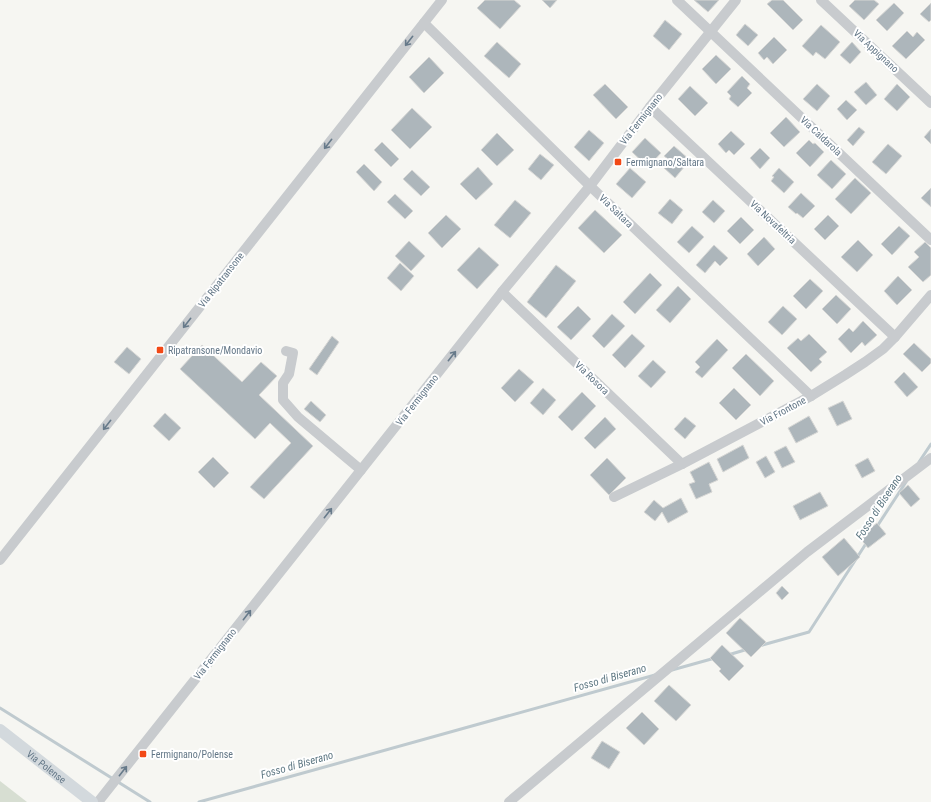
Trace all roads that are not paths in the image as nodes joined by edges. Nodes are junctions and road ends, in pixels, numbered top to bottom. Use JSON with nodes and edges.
{"nodes":[{"id":1,"x":442,"y":0,"type":"edge"},
{"id":2,"x":677,"y":0,"type":"edge"},
{"id":3,"x":736,"y":0,"type":"edge"},
{"id":4,"x":821,"y":0,"type":"edge"},
{"id":5,"x":424,"y":23,"type":"junction"},
{"id":6,"x":711,"y":32,"type":"junction"},
{"id":7,"x":931,"y":103,"type":"edge"},
{"id":8,"x":650,"y":107,"type":"junction"},
{"id":9,"x":590,"y":186,"type":"junction"},
{"id":10,"x":931,"y":240,"type":"edge"},
{"id":11,"x":502,"y":292,"type":"junction"},
{"id":12,"x":931,"y":295,"type":"edge"},
{"id":13,"x":895,"y":337,"type":"junction"},
{"id":14,"x":286,"y":351,"type":"dead end"},
{"id":15,"x":811,"y":396,"type":"junction"},
{"id":16,"x":931,"y":458,"type":"edge"},
{"id":17,"x":682,"y":464,"type":"junction"},
{"id":18,"x":361,"y":470,"type":"junction"},
{"id":19,"x":614,"y":497,"type":"dead end"},
{"id":20,"x":0,"y":560,"type":"edge"},
{"id":21,"x":0,"y":730,"type":"edge"},
{"id":22,"x":92,"y":802,"type":"edge"},
{"id":23,"x":98,"y":802,"type":"edge"},
{"id":24,"x":509,"y":802,"type":"edge"}],
"edges":[{"from":1,"to":5,"type":"street","name":"Via Ripatransone"},
{"from":2,"to":6,"type":"street","name":"Via Caldarola"},
{"from":3,"to":6,"type":"street","name":"Via Fermignano"},
{"from":4,"to":7,"type":"street","name":"Via Appignano"},
{"from":5,"to":9,"type":"street","name":"Via Saltara"},
{"from":5,"to":20,"type":"street","name":"Via Ripatransone","one_way":true},
{"from":6,"to":8,"type":"street","name":"Via Fermignano"},
{"from":6,"to":10,"type":"street","name":"Via Caldarola"},
{"from":8,"to":9,"type":"street","name":"Via Fermignano"},
{"from":8,"to":13,"type":"street","name":"Via Novafeltria"},
{"from":9,"to":11,"type":"street","name":"Via Fermignano"},
{"from":9,"to":15,"type":"street","name":"Via Saltara"},
{"from":11,"to":17,"type":"street","name":"Via Rosora"},
{"from":18,"to":11,"type":"street","name":"Via Fermignano","one_way":true},
{"from":12,"to":13,"type":"street","name":"Via Frontone"},
{"from":13,"to":15,"type":"street","name":"Via Frontone"},
{"from":14,"to":18,"type":"street"},
{"from":15,"to":17,"type":"street","name":"Via Frontone"},
{"from":16,"to":24,"type":"street"},
{"from":17,"to":19,"type":"street","name":"Via Frontone"},
{"from":23,"to":18,"type":"street","name":"Via Fermignano","one_way":true},
{"from":21,"to":22,"type":"main road","name":"Via Polense"}]}
